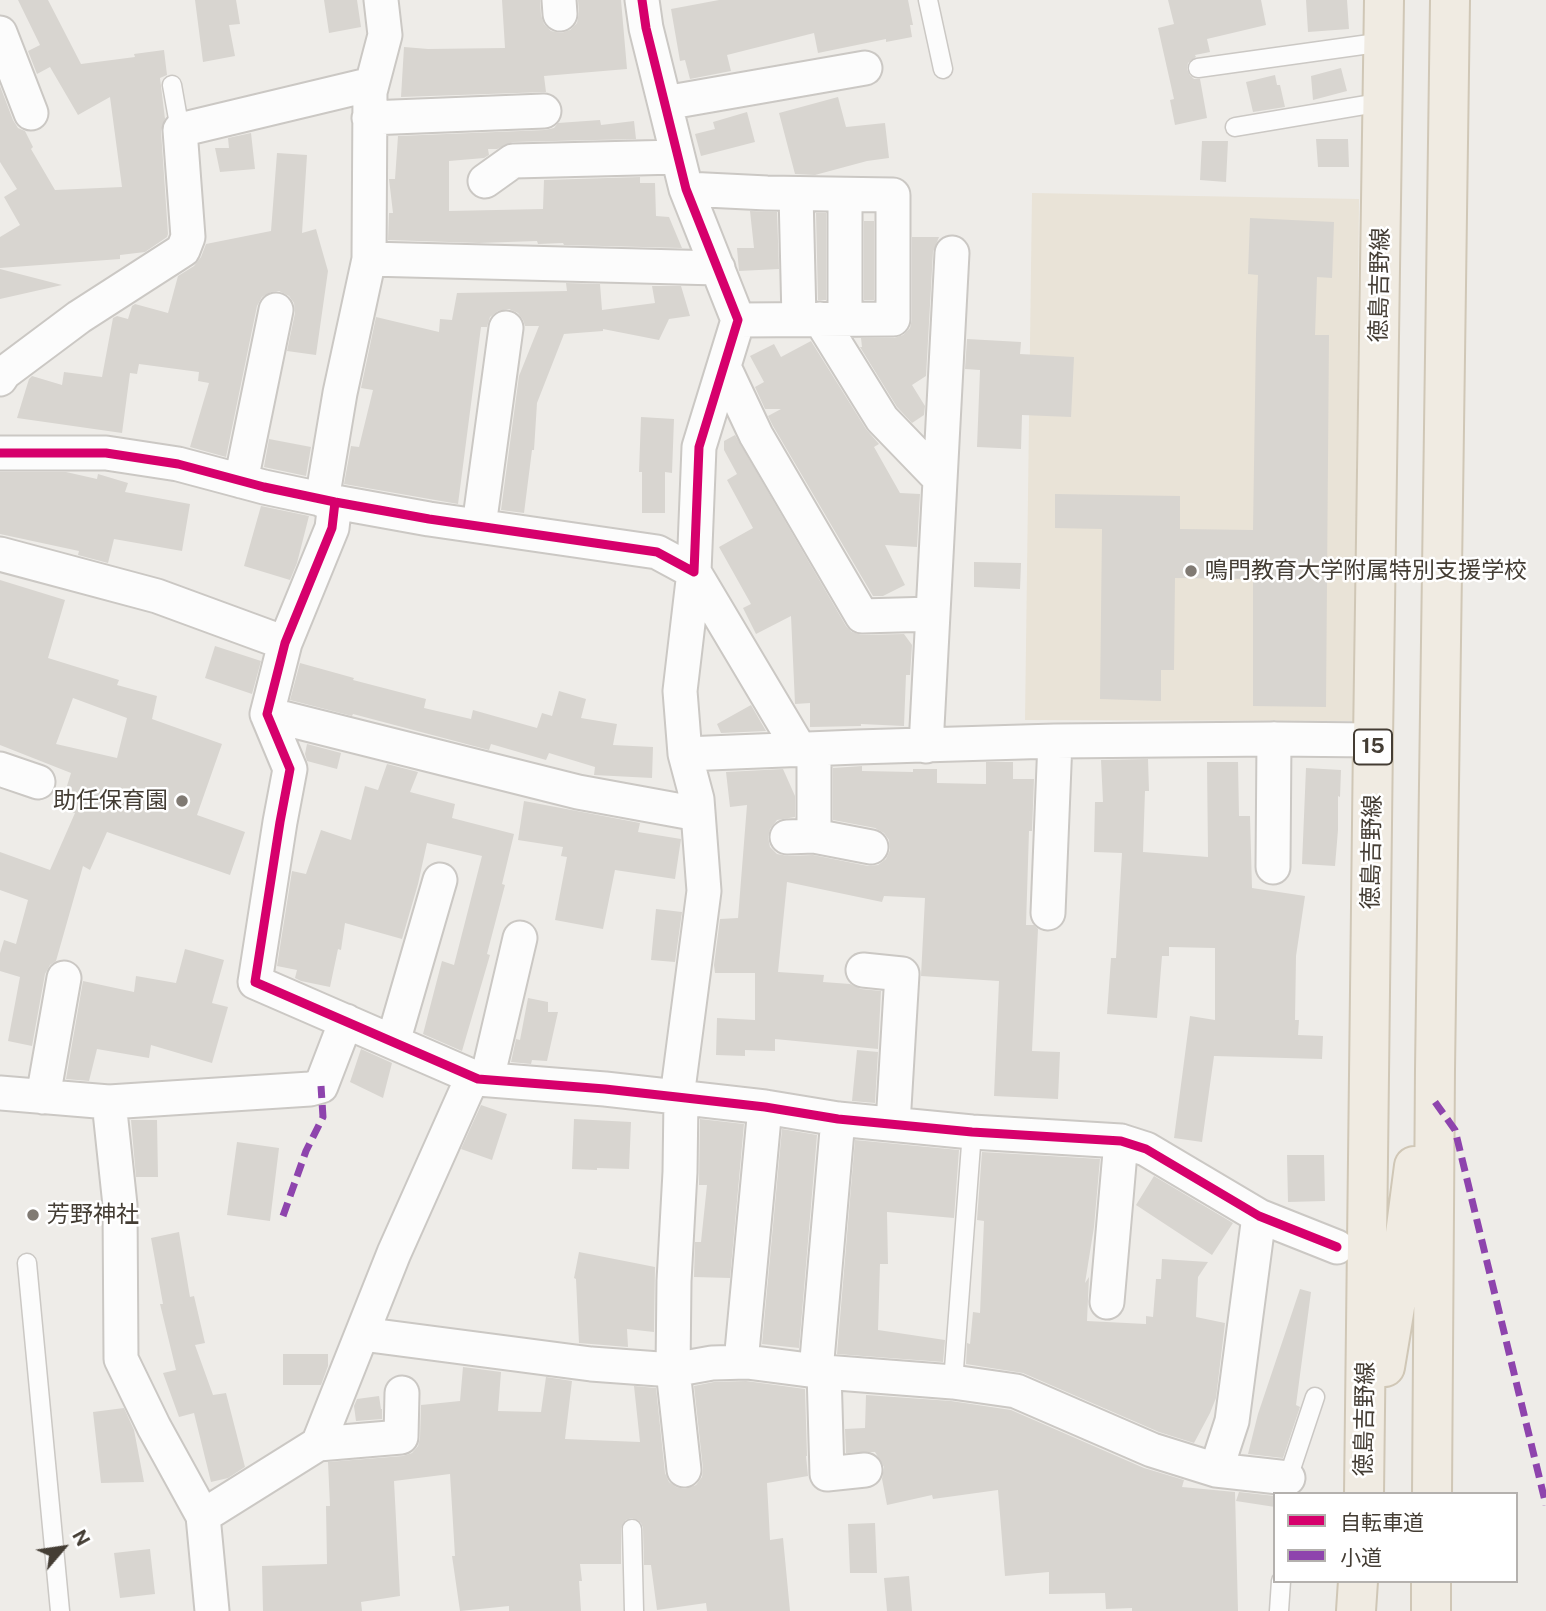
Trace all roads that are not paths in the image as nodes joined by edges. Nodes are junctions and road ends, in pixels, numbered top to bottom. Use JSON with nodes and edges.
{"nodes":[{"id":1,"x":381,"y":0,"type":"edge"},
{"id":2,"x":642,"y":0,"type":"edge"},
{"id":3,"x":928,"y":0,"type":"edge"},
{"id":4,"x":1384,"y":0,"type":"edge"},
{"id":5,"x":1450,"y":0,"type":"edge"},
{"id":6,"x":0,"y":33,"type":"edge"},
{"id":7,"x":1384,"y":42,"type":"junction"},
{"id":8,"x":865,"y":68,"type":"dead end"},
{"id":9,"x":1198,"y":68,"type":"dead end"},
{"id":10,"x":943,"y":69,"type":"dead end"},
{"id":11,"x":372,"y":84,"type":"junction"},
{"id":12,"x":172,"y":85,"type":"dead end"},
{"id":13,"x":1383,"y":102,"type":"junction"},
{"id":14,"x":665,"y":103,"type":"junction"},
{"id":15,"x":544,"y":111,"type":"dead end"},
{"id":16,"x":32,"y":113,"type":"dead end"},
{"id":17,"x":369,"y":118,"type":"junction"},
{"id":18,"x":1235,"y":127,"type":"dead end"},
{"id":19,"x":180,"y":130,"type":"junction"},
{"id":20,"x":678,"y":157,"type":"junction"},
{"id":21,"x":485,"y":181,"type":"dead end"},
{"id":22,"x":686,"y":189,"type":"junction"},
{"id":23,"x":796,"y":194,"type":"junction"},
{"id":24,"x":845,"y":195,"type":"junction"},
{"id":25,"x":952,"y":253,"type":"dead end"},
{"id":26,"x":369,"y":259,"type":"junction"},
{"id":27,"x":718,"y":268,"type":"junction"},
{"id":28,"x":276,"y":310,"type":"dead end"},
{"id":29,"x":821,"y":319,"type":"junction"},
{"id":30,"x":738,"y":320,"type":"junction"},
{"id":31,"x":506,"y":328,"type":"dead end"},
{"id":32,"x":724,"y":367,"type":"junction"},
{"id":33,"x":0,"y":379,"type":"edge"},
{"id":34,"x":0,"y":453,"type":"edge"},
{"id":35,"x":940,"y":479,"type":"junction"},
{"id":36,"x":241,"y":481,"type":"junction"},
{"id":37,"x":329,"y":501,"type":"junction"},
{"id":38,"x":479,"y":527,"type":"junction"},
{"id":39,"x":0,"y":554,"type":"edge"},
{"id":40,"x":694,"y":572,"type":"junction"},
{"id":41,"x":933,"y":614,"type":"junction"},
{"id":42,"x":285,"y":643,"type":"junction"},
{"id":43,"x":267,"y":715,"type":"junction"},
{"id":44,"x":1274,"y":738,"type":"junction"},
{"id":45,"x":1373,"y":740,"type":"junction"},
{"id":46,"x":1055,"y":741,"type":"junction"},
{"id":47,"x":926,"y":746,"type":"junction"},
{"id":48,"x":807,"y":749,"type":"junction"},
{"id":49,"x":685,"y":754,"type":"junction"},
{"id":50,"x":0,"y":769,"type":"edge"},
{"id":51,"x":38,"y":782,"type":"dead end"},
{"id":52,"x":698,"y":814,"type":"junction"},
{"id":53,"x":871,"y":847,"type":"dead end"},
{"id":54,"x":1273,"y":867,"type":"dead end"},
{"id":55,"x":440,"y":880,"type":"dead end"},
{"id":56,"x":1048,"y":913,"type":"dead end"},
{"id":57,"x":520,"y":938,"type":"dead end"},
{"id":58,"x":863,"y":970,"type":"dead end"},
{"id":59,"x":64,"y":978,"type":"dead end"},
{"id":60,"x":346,"y":1021,"type":"junction"},
{"id":61,"x":393,"y":1042,"type":"junction"},
{"id":62,"x":1435,"y":1069,"type":"junction"},
{"id":63,"x":480,"y":1078,"type":"junction"},
{"id":64,"x":0,"y":1093,"type":"edge"},
{"id":65,"x":43,"y":1097,"type":"junction"},
{"id":66,"x":679,"y":1097,"type":"junction"},
{"id":67,"x":109,"y":1102,"type":"junction"},
{"id":68,"x":765,"y":1107,"type":"junction"},
{"id":69,"x":838,"y":1119,"type":"junction"},
{"id":70,"x":894,"y":1124,"type":"junction"},
{"id":71,"x":972,"y":1132,"type":"junction"},
{"id":72,"x":1121,"y":1141,"type":"junction"},
{"id":73,"x":1259,"y":1216,"type":"junction"},
{"id":74,"x":1337,"y":1247,"type":"dead end"},
{"id":75,"x":27,"y":1263,"type":"dead end"},
{"id":76,"x":1107,"y":1303,"type":"dead end"},
{"id":77,"x":362,"y":1334,"type":"junction"},
{"id":78,"x":741,"y":1362,"type":"junction"},
{"id":79,"x":673,"y":1370,"type":"junction"},
{"id":80,"x":820,"y":1371,"type":"junction"},
{"id":81,"x":953,"y":1382,"type":"junction"},
{"id":82,"x":402,"y":1393,"type":"dead end"},
{"id":83,"x":1315,"y":1397,"type":"dead end"},
{"id":84,"x":318,"y":1444,"type":"junction"},
{"id":85,"x":684,"y":1470,"type":"dead end"},
{"id":86,"x":865,"y":1470,"type":"dead end"},
{"id":87,"x":1216,"y":1470,"type":"junction"},
{"id":88,"x":1287,"y":1486,"type":"edge"},
{"id":89,"x":1364,"y":1492,"type":"edge"},
{"id":90,"x":1432,"y":1492,"type":"edge"},
{"id":91,"x":203,"y":1516,"type":"junction"},
{"id":92,"x":632,"y":1530,"type":"dead end"},
{"id":93,"x":1281,"y":1583,"type":"edge"},
{"id":94,"x":1358,"y":1583,"type":"edge"},
{"id":95,"x":1431,"y":1583,"type":"edge"},
{"id":96,"x":60,"y":1611,"type":"edge"},
{"id":97,"x":212,"y":1611,"type":"edge"},
{"id":98,"x":634,"y":1611,"type":"edge"},
{"id":99,"x":1279,"y":1611,"type":"edge"},
{"id":100,"x":1356,"y":1611,"type":"edge"},
{"id":101,"x":1431,"y":1611,"type":"edge"}],
"edges":[{"from":1,"to":11,"type":"street"},
{"from":2,"to":14,"type":"street"},
{"from":3,"to":10,"type":"lane"},
{"from":4,"to":7,"type":"main road","name":"徳島吉野線","number":"15"},
{"from":5,"to":62,"type":"main road"},
{"from":6,"to":16,"type":"street"},
{"from":7,"to":9,"type":"lane"},
{"from":7,"to":13,"type":"main road","name":"徳島吉野線","number":"15"},
{"from":8,"to":14,"type":"street"},
{"from":11,"to":17,"type":"street"},
{"from":11,"to":19,"type":"street"},
{"from":12,"to":19,"type":"lane"},
{"from":13,"to":18,"type":"lane"},
{"from":13,"to":45,"type":"main road","name":"徳島吉野線","number":"15"},
{"from":14,"to":20,"type":"street"},
{"from":15,"to":17,"type":"street"},
{"from":17,"to":26,"type":"street"},
{"from":19,"to":33,"type":"street"},
{"from":20,"to":21,"type":"street"},
{"from":20,"to":22,"type":"street"},
{"from":22,"to":23,"type":"street"},
{"from":22,"to":27,"type":"street"},
{"from":23,"to":24,"type":"street"},
{"from":23,"to":29,"type":"street"},
{"from":24,"to":29,"type":"street"},
{"from":24,"to":29,"type":"street"},
{"from":25,"to":35,"type":"street"},
{"from":26,"to":27,"type":"street"},
{"from":26,"to":37,"type":"street"},
{"from":27,"to":30,"type":"street"},
{"from":28,"to":36,"type":"street"},
{"from":29,"to":30,"type":"street"},
{"from":29,"to":35,"type":"street"},
{"from":30,"to":32,"type":"street"},
{"from":31,"to":38,"type":"street"},
{"from":32,"to":40,"type":"street"},
{"from":32,"to":41,"type":"street"},
{"from":34,"to":36,"type":"street"},
{"from":35,"to":41,"type":"street"},
{"from":36,"to":37,"type":"street"},
{"from":37,"to":38,"type":"street"},
{"from":37,"to":42,"type":"street"},
{"from":38,"to":40,"type":"street"},
{"from":39,"to":42,"type":"street"},
{"from":40,"to":48,"type":"street"},
{"from":40,"to":49,"type":"street"},
{"from":41,"to":47,"type":"street"},
{"from":42,"to":43,"type":"street"},
{"from":43,"to":52,"type":"street"},
{"from":43,"to":60,"type":"street"},
{"from":44,"to":45,"type":"street"},
{"from":44,"to":46,"type":"street"},
{"from":44,"to":54,"type":"street"},
{"from":45,"to":89,"type":"main road","name":"徳島吉野線","number":"15"},
{"from":46,"to":47,"type":"street"},
{"from":46,"to":56,"type":"street"},
{"from":47,"to":48,"type":"street"},
{"from":48,"to":49,"type":"street"},
{"from":48,"to":53,"type":"street"},
{"from":49,"to":52,"type":"street"},
{"from":50,"to":51,"type":"street"},
{"from":52,"to":66,"type":"street"},
{"from":55,"to":61,"type":"street"},
{"from":57,"to":63,"type":"street"},
{"from":58,"to":70,"type":"street"},
{"from":59,"to":65,"type":"street"},
{"from":60,"to":61,"type":"street"},
{"from":60,"to":67,"type":"street"},
{"from":61,"to":63,"type":"street"},
{"from":62,"to":89,"type":"main road"},
{"from":62,"to":90,"type":"main road"},
{"from":63,"to":66,"type":"street"},
{"from":63,"to":77,"type":"street"},
{"from":64,"to":65,"type":"street"},
{"from":65,"to":67,"type":"street"},
{"from":66,"to":68,"type":"street"},
{"from":66,"to":79,"type":"street"},
{"from":67,"to":91,"type":"street"},
{"from":68,"to":69,"type":"street"},
{"from":68,"to":78,"type":"street"},
{"from":69,"to":70,"type":"street"},
{"from":69,"to":80,"type":"street"},
{"from":70,"to":71,"type":"street"},
{"from":71,"to":72,"type":"street"},
{"from":71,"to":81,"type":"lane"},
{"from":72,"to":73,"type":"street"},
{"from":72,"to":76,"type":"street"},
{"from":73,"to":74,"type":"street"},
{"from":73,"to":87,"type":"street"},
{"from":75,"to":96,"type":"lane"},
{"from":77,"to":79,"type":"street"},
{"from":77,"to":84,"type":"street"},
{"from":78,"to":79,"type":"street"},
{"from":78,"to":80,"type":"street"},
{"from":79,"to":85,"type":"street"},
{"from":80,"to":81,"type":"street"},
{"from":80,"to":86,"type":"street"},
{"from":81,"to":87,"type":"street"},
{"from":82,"to":84,"type":"street"},
{"from":83,"to":88,"type":"lane"},
{"from":84,"to":91,"type":"street"},
{"from":87,"to":88,"type":"street"},
{"from":91,"to":97,"type":"street"},
{"from":92,"to":98,"type":"lane"},
{"from":93,"to":99,"type":"lane"},
{"from":94,"to":100,"type":"main road"},
{"from":95,"to":101,"type":"main road"}]}
